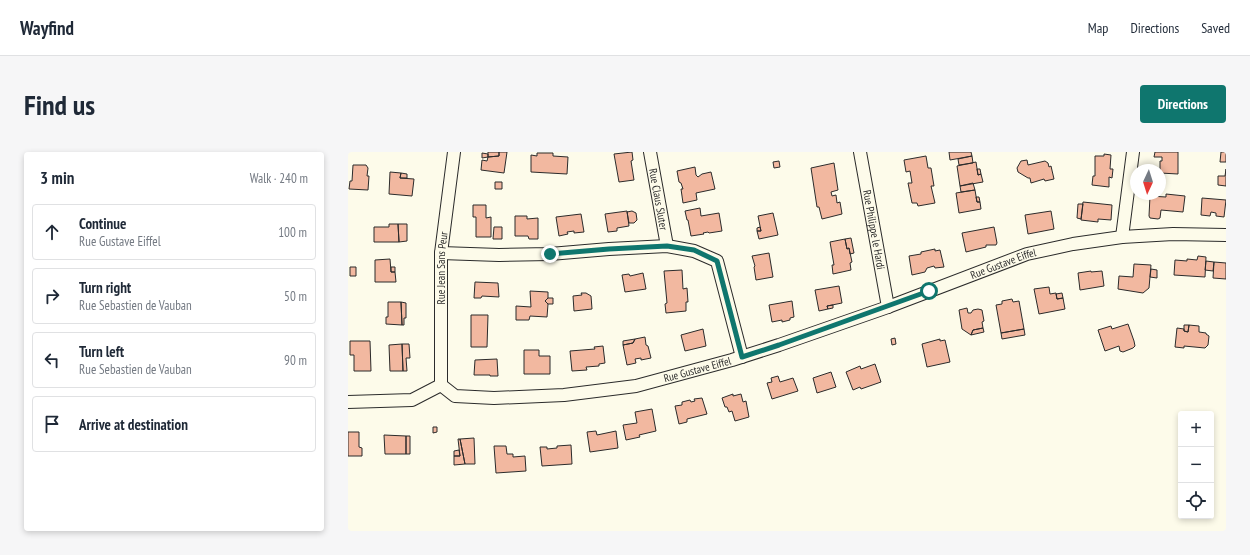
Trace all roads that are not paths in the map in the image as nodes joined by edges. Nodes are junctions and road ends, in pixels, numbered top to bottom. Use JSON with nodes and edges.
{"nodes":[{"id":1,"x":454,"y":152,"type":"edge"},
{"id":2,"x":650,"y":152,"type":"edge"},
{"id":3,"x":860,"y":152,"type":"edge"},
{"id":4,"x":1133,"y":152,"type":"edge"},
{"id":5,"x":1226,"y":235,"type":"edge"},
{"id":6,"x":1122,"y":237,"type":"junction"},
{"id":7,"x":667,"y":246,"type":"junction"},
{"id":8,"x":441,"y":253,"type":"junction"},
{"id":9,"x":888,"y":307,"type":"junction"},
{"id":10,"x":742,"y":357,"type":"junction"},
{"id":11,"x":441,"y":385,"type":"junction"},
{"id":12,"x":348,"y":402,"type":"edge"}],
"edges":[{"from":1,"to":8,"type":"street","name":"Rue Jean Sans Peur"},
{"from":2,"to":7,"type":"street","name":"Rue Claus Sluter"},
{"from":3,"to":9,"type":"street","name":"Rue Philippe le Hardi"},
{"from":4,"to":6,"type":"street"},
{"from":5,"to":6,"type":"street","name":"Rue Gustave Eiffel"},
{"from":6,"to":9,"type":"street","name":"Rue Gustave Eiffel"},
{"from":7,"to":8,"type":"street"},
{"from":7,"to":10,"type":"street"},
{"from":8,"to":11,"type":"street","name":"Rue Jean Sans Peur"},
{"from":9,"to":10,"type":"street","name":"Rue Gustave Eiffel"},
{"from":10,"to":11,"type":"street","name":"Rue Gustave Eiffel"},
{"from":11,"to":12,"type":"street"}]}
